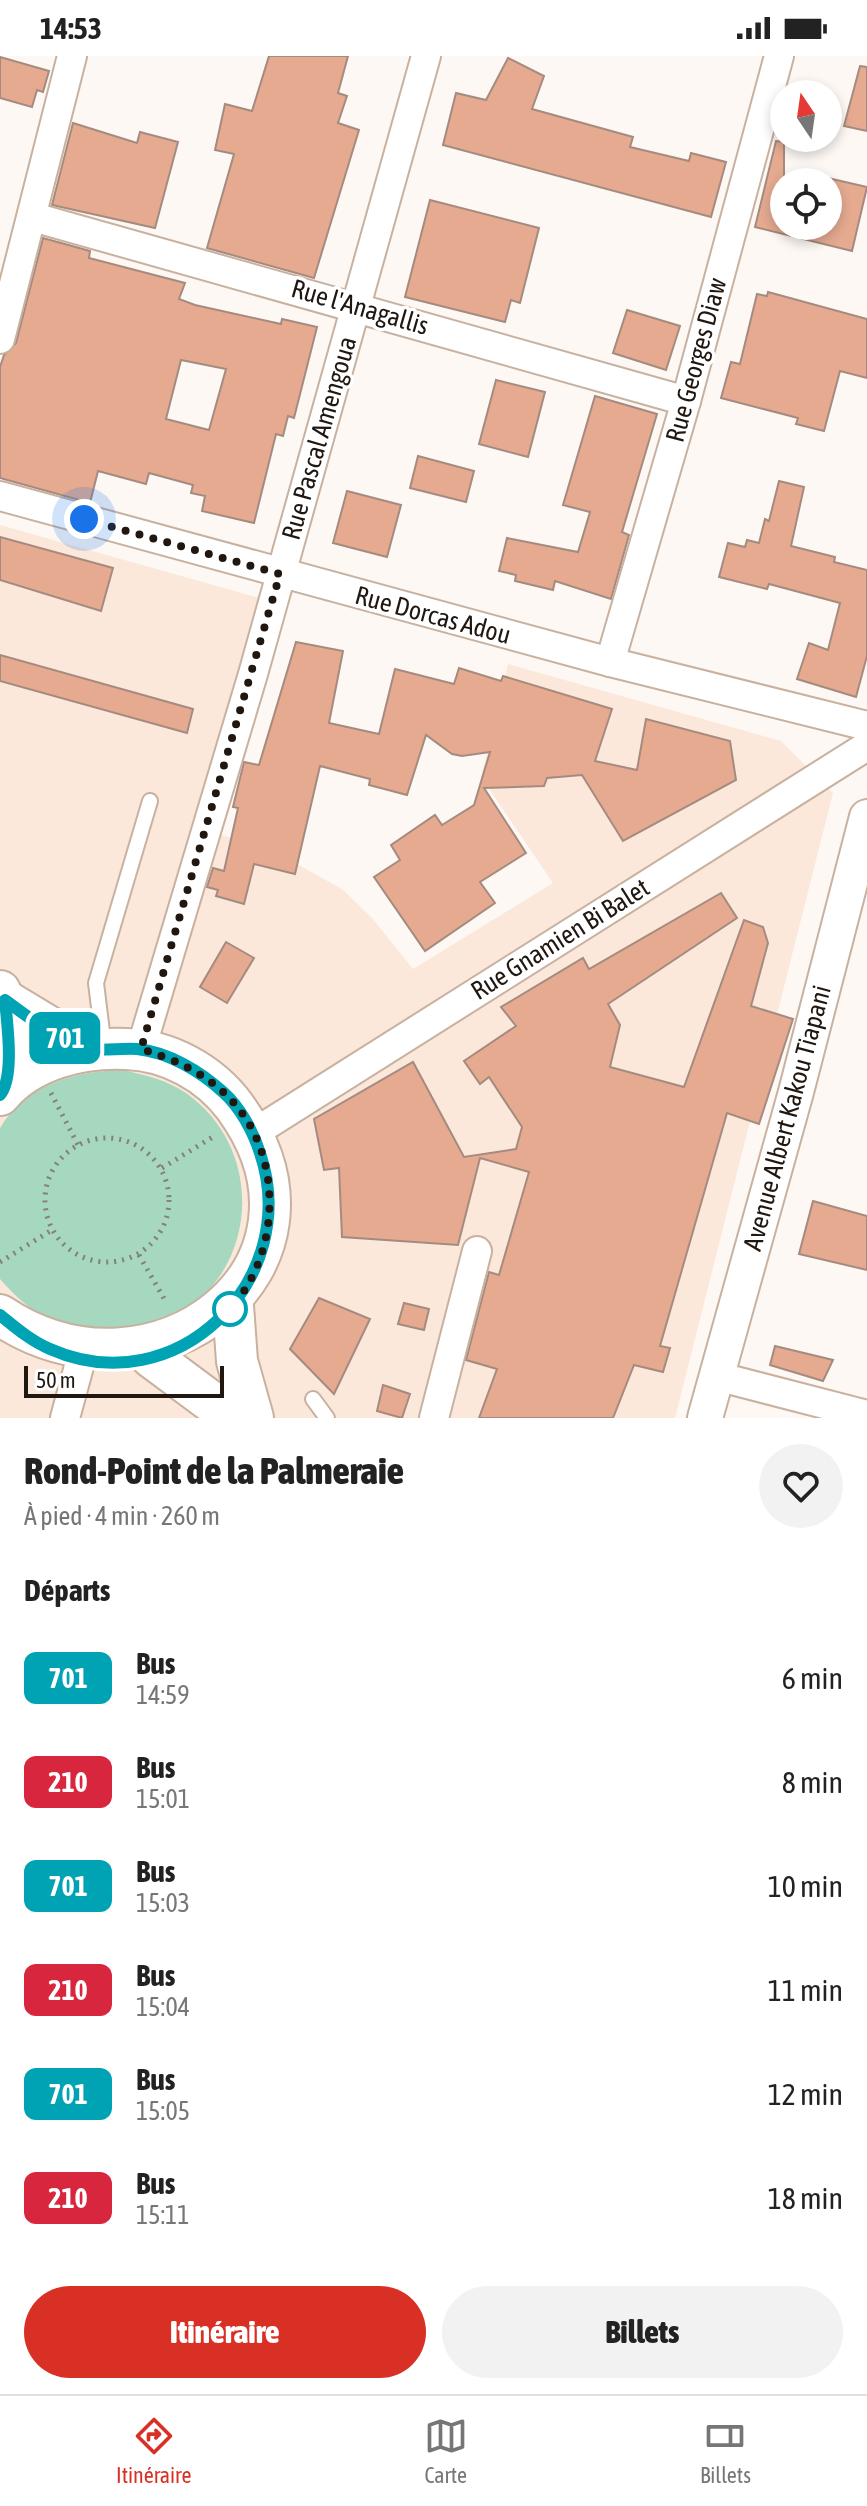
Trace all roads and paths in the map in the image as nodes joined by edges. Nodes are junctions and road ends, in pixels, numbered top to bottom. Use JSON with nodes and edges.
{"nodes":[{"id":1,"x":72,"y":56,"type":"edge"},
{"id":2,"x":426,"y":56,"type":"edge"},
{"id":3,"x":779,"y":56,"type":"edge"},
{"id":4,"x":33,"y":217,"type":"junction"},
{"id":5,"x":357,"y":306,"type":"junction"},
{"id":6,"x":0,"y":339,"type":"edge"},
{"id":7,"x":686,"y":401,"type":"junction"},
{"id":8,"x":0,"y":496,"type":"edge"},
{"id":9,"x":280,"y":574,"type":"junction"},
{"id":10,"x":610,"y":662,"type":"junction"},
{"id":11,"x":867,"y":726,"type":"edge"},
{"id":12,"x":867,"y":746,"type":"edge"},
{"id":13,"x":150,"y":801,"type":"dead end"},
{"id":14,"x":867,"y":817,"type":"edge"},
{"id":15,"x":3,"y":995,"type":"edge"},
{"id":16,"x":110,"y":1049,"type":"junction"},
{"id":17,"x":43,"y":1063,"type":"junction"},
{"id":18,"x":2,"y":1092,"type":"edge"},
{"id":19,"x":248,"y":1126,"type":"junction"},
{"id":20,"x":78,"y":1145,"type":"junction"},
{"id":21,"x":162,"y":1168,"type":"junction"},
{"id":22,"x":52,"y":1230,"type":"junction"},
{"id":23,"x":477,"y":1251,"type":"dead end"},
{"id":24,"x":139,"y":1255,"type":"junction"},
{"id":25,"x":0,"y":1262,"type":"edge"},
{"id":26,"x":233,"y":1306,"type":"junction"},
{"id":27,"x":0,"y":1315,"type":"edge"},
{"id":28,"x":189,"y":1341,"type":"junction"},
{"id":29,"x":151,"y":1357,"type":"junction"},
{"id":30,"x":81,"y":1359,"type":"junction"},
{"id":31,"x":716,"y":1376,"type":"junction"},
{"id":32,"x":313,"y":1399,"type":"dead end"},
{"id":33,"x":867,"y":1415,"type":"edge"},
{"id":34,"x":65,"y":1418,"type":"edge"},
{"id":35,"x":233,"y":1418,"type":"edge"},
{"id":36,"x":253,"y":1418,"type":"edge"},
{"id":37,"x":327,"y":1418,"type":"edge"},
{"id":38,"x":434,"y":1418,"type":"edge"},
{"id":39,"x":705,"y":1418,"type":"edge"}],
"edges":[{"from":1,"to":4,"type":"street"},
{"from":2,"to":5,"type":"street","name":"Rue Pascal Amengoua"},
{"from":3,"to":7,"type":"street","name":"Rue Georges Diaw"},
{"from":4,"to":5,"type":"street","name":"Rue l'Anagallis"},
{"from":4,"to":6,"type":"street"},
{"from":5,"to":7,"type":"street","name":"Rue l'Anagallis"},
{"from":5,"to":9,"type":"street","name":"Rue Pascal Amengoua"},
{"from":7,"to":10,"type":"street","name":"Rue Georges Diaw"},
{"from":8,"to":9,"type":"street","name":"Rue Dorcas Adou"},
{"from":9,"to":10,"type":"street","name":"Rue Dorcas Adou"},
{"from":9,"to":16,"type":"street","name":"Rue Pascal Amengoua"},
{"from":10,"to":11,"type":"street","name":"Rue Dorcas Adou"},
{"from":12,"to":19,"type":"street","name":"Rue Gnamien Bi Balet"},
{"from":13,"to":16,"type":"lane"},
{"from":14,"to":31,"type":"street","name":"Avenue Albert Kakou Tiapani"},
{"from":15,"to":16,"type":"main road"},
{"from":15,"to":18,"type":"main road"},
{"from":16,"to":17,"type":"main road"},
{"from":16,"to":19,"type":"main road"},
{"from":17,"to":18,"type":"main road"},
{"from":17,"to":20,"type":"path"},
{"from":19,"to":21,"type":"path"},
{"from":19,"to":26,"type":"main road"},
{"from":20,"to":21,"type":"path"},
{"from":20,"to":22,"type":"path"},
{"from":21,"to":24,"type":"path"},
{"from":22,"to":24,"type":"path"},
{"from":22,"to":25,"type":"path"},
{"from":23,"to":38,"type":"street"},
{"from":24,"to":28,"type":"path"},
{"from":26,"to":28,"type":"main road"},
{"from":26,"to":36,"type":"main road"},
{"from":27,"to":30,"type":"main road"},
{"from":28,"to":29,"type":"main road"},
{"from":29,"to":30,"type":"main road"},
{"from":29,"to":35,"type":"main road"},
{"from":30,"to":34,"type":"street"},
{"from":31,"to":33,"type":"street"},
{"from":31,"to":39,"type":"street","name":"Avenue Albert Kakou Tiapani"},
{"from":32,"to":37,"type":"lane"}]}
